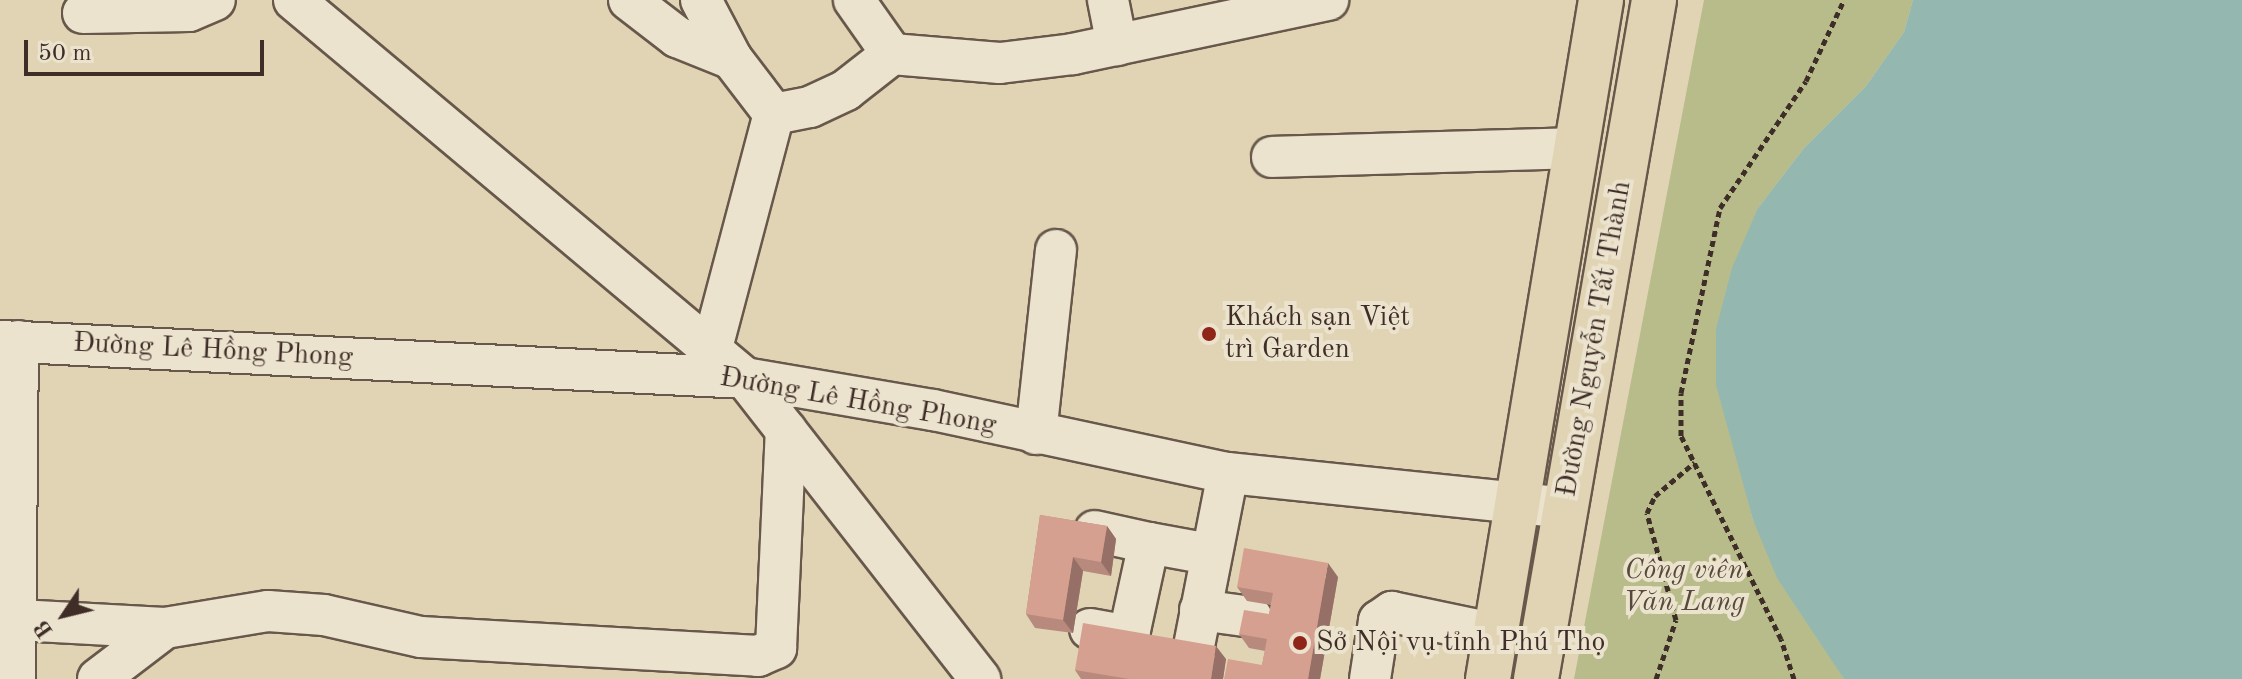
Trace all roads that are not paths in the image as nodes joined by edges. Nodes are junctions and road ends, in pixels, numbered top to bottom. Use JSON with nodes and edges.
{"nodes":[{"id":1,"x":215,"y":0,"type":"edge"},
{"id":2,"x":629,"y":0,"type":"edge"},
{"id":3,"x":701,"y":0,"type":"edge"},
{"id":4,"x":854,"y":0,"type":"edge"},
{"id":5,"x":1108,"y":0,"type":"edge"},
{"id":6,"x":1328,"y":0,"type":"edge"},
{"id":7,"x":1601,"y":0,"type":"edge"},
{"id":8,"x":1654,"y":0,"type":"edge"},
{"id":9,"x":303,"y":3,"type":"edge"},
{"id":10,"x":83,"y":13,"type":"dead end"},
{"id":11,"x":1117,"y":45,"type":"junction"},
{"id":12,"x":892,"y":54,"type":"junction"},
{"id":13,"x":732,"y":59,"type":"junction"},
{"id":14,"x":774,"y":114,"type":"junction"},
{"id":15,"x":1576,"y":148,"type":"junction"},
{"id":16,"x":1272,"y":157,"type":"dead end"},
{"id":17,"x":1056,"y":250,"type":"dead end"},
{"id":18,"x":9,"y":341,"type":"edge"},
{"id":19,"x":712,"y":348,"type":"junction"},
{"id":20,"x":745,"y":378,"type":"junction"},
{"id":21,"x":786,"y":430,"type":"junction"},
{"id":22,"x":1036,"y":434,"type":"junction"},
{"id":23,"x":1228,"y":473,"type":"junction"},
{"id":24,"x":1518,"y":501,"type":"junction"},
{"id":25,"x":1566,"y":508,"type":"junction"},
{"id":26,"x":1095,"y":531,"type":"edge"},
{"id":27,"x":1149,"y":543,"type":"junction"},
{"id":28,"x":1209,"y":554,"type":"junction"},
{"id":29,"x":1252,"y":617,"type":"edge"},
{"id":30,"x":9,"y":619,"type":"edge"},
{"id":31,"x":165,"y":628,"type":"junction"},
{"id":32,"x":1090,"y":629,"type":"edge"},
{"id":33,"x":1496,"y":634,"type":"junction"},
{"id":34,"x":15,"y":679,"type":"edge"},
{"id":35,"x":98,"y":679,"type":"edge"},
{"id":36,"x":980,"y":679,"type":"edge"},
{"id":37,"x":1370,"y":679,"type":"edge"},
{"id":38,"x":1488,"y":679,"type":"edge"},
{"id":39,"x":1536,"y":679,"type":"edge"}],
"edges":[{"from":1,"to":10,"type":"street"},
{"from":2,"to":13,"type":"street"},
{"from":3,"to":13,"type":"street"},
{"from":4,"to":12,"type":"street"},
{"from":5,"to":11,"type":"street"},
{"from":6,"to":11,"type":"street"},
{"from":7,"to":15,"type":"main road","name":"Đường Nguyễn Tất Thành"},
{"from":8,"to":25,"type":"main road","name":"Đường Nguyễn Tất Thành"},
{"from":9,"to":19,"type":"street"},
{"from":11,"to":12,"type":"street"},
{"from":12,"to":14,"type":"street"},
{"from":13,"to":14,"type":"street"},
{"from":14,"to":19,"type":"street"},
{"from":15,"to":16,"type":"street"},
{"from":15,"to":24,"type":"main road","name":"Đường Nguyễn Tất Thành"},
{"from":17,"to":22,"type":"street"},
{"from":18,"to":20,"type":"street","name":"Đường Lê Hồng Phong"},
{"from":18,"to":30,"type":"street"},
{"from":19,"to":20,"type":"street"},
{"from":20,"to":21,"type":"street"},
{"from":20,"to":22,"type":"street","name":"Đường Lê Hồng Phong"},
{"from":21,"to":31,"type":"street"},
{"from":21,"to":36,"type":"street"},
{"from":22,"to":23,"type":"street","name":"Đường Lê Hồng Phong"},
{"from":23,"to":24,"type":"street","name":"Đường Lê Hồng Phong"},
{"from":23,"to":28,"type":"street"},
{"from":24,"to":25,"type":"street","name":"Đường Lê Hồng Phong"},
{"from":24,"to":33,"type":"main road","name":"Đường Nguyễn Tất Thành"},
{"from":25,"to":39,"type":"main road","name":"Đường Nguyễn Tất Thành"},
{"from":26,"to":27,"type":"street"},
{"from":27,"to":28,"type":"street"},
{"from":27,"to":32,"type":"street"},
{"from":28,"to":29,"type":"street"},
{"from":30,"to":31,"type":"street"},
{"from":30,"to":34,"type":"street"},
{"from":31,"to":35,"type":"street"},
{"from":33,"to":37,"type":"street"},
{"from":33,"to":38,"type":"main road","name":"Đường Nguyễn Tất Thành"}]}
